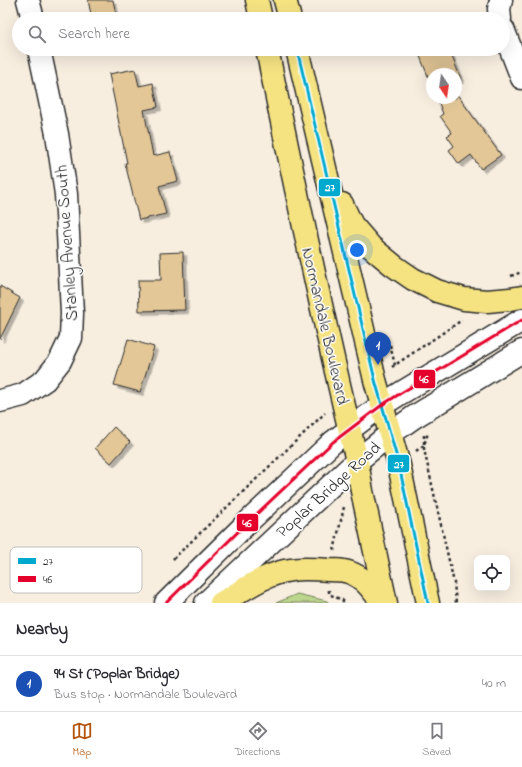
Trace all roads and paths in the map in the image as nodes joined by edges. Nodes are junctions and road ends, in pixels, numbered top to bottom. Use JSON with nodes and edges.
{"nodes":[{"id":1,"x":28,"y":0,"type":"edge"},
{"id":2,"x":257,"y":0,"type":"edge"},
{"id":3,"x":285,"y":0,"type":"edge"},
{"id":4,"x":501,"y":0,"type":"edge"},
{"id":5,"x":31,"y":12,"type":"edge"},
{"id":6,"x":260,"y":12,"type":"edge"},
{"id":7,"x":288,"y":12,"type":"edge"},
{"id":8,"x":499,"y":12,"type":"edge"},
{"id":9,"x":510,"y":47,"type":"edge"},
{"id":10,"x":40,"y":56,"type":"edge"},
{"id":11,"x":268,"y":56,"type":"edge"},
{"id":12,"x":299,"y":56,"type":"edge"},
{"id":13,"x":522,"y":78,"type":"edge"},
{"id":14,"x":325,"y":165,"type":"junction"},
{"id":15,"x":522,"y":297,"type":"edge"},
{"id":16,"x":522,"y":320,"type":"edge"},
{"id":17,"x":522,"y":351,"type":"edge"},
{"id":18,"x":0,"y":401,"type":"edge"},
{"id":19,"x":382,"y":405,"type":"junction"},
{"id":20,"x":324,"y":409,"type":"dead end"},
{"id":21,"x":421,"y":424,"type":"junction"},
{"id":22,"x":390,"y":434,"type":"junction"},
{"id":23,"x":341,"y":435,"type":"junction"},
{"id":24,"x":424,"y":445,"type":"junction"},
{"id":25,"x":357,"y":461,"type":"junction"},
{"id":26,"x":399,"y":465,"type":"junction"},
{"id":27,"x":362,"y":491,"type":"junction"},
{"id":28,"x":331,"y":570,"type":"junction"},
{"id":29,"x":166,"y":603,"type":"edge"},
{"id":30,"x":206,"y":603,"type":"edge"},
{"id":31,"x":222,"y":603,"type":"edge"},
{"id":32,"x":345,"y":603,"type":"edge"},
{"id":33,"x":382,"y":603,"type":"edge"},
{"id":34,"x":386,"y":603,"type":"edge"},
{"id":35,"x":428,"y":603,"type":"edge"},
{"id":36,"x":456,"y":603,"type":"edge"}],
"edges":[{"from":1,"to":5,"type":"street"},
{"from":2,"to":6,"type":"main road"},
{"from":3,"to":7,"type":"main road"},
{"from":4,"to":8,"type":"street"},
{"from":9,"to":13,"type":"street"},
{"from":10,"to":18,"type":"street","name":"Stanley Avenue South"},
{"from":11,"to":23,"type":"main road","name":"Normandale Boulevard"},
{"from":12,"to":14,"type":"main road","name":"Normandale Boulevard"},
{"from":14,"to":15,"type":"main road"},
{"from":14,"to":19,"type":"main road","name":"Normandale Boulevard"},
{"from":16,"to":19,"type":"street","name":"Poplar Bridge Road"},
{"from":17,"to":21,"type":"street","name":"Poplar Bridge Road"},
{"from":19,"to":22,"type":"main road","name":"Normandale Boulevard"},
{"from":19,"to":23,"type":"street","name":"Poplar Bridge Road"},
{"from":20,"to":23,"type":"path"},
{"from":21,"to":22,"type":"street","name":"Poplar Bridge Road"},
{"from":21,"to":24,"type":"path"},
{"from":21,"to":24,"type":"path"},
{"from":22,"to":25,"type":"street","name":"Poplar Bridge Road"},
{"from":22,"to":26,"type":"main road","name":"Normandale Boulevard"},
{"from":23,"to":25,"type":"main road","name":"Normandale Boulevard"},
{"from":23,"to":29,"type":"street","name":"Poplar Bridge Road"},
{"from":24,"to":26,"type":"path"},
{"from":24,"to":36,"type":"path"},
{"from":25,"to":27,"type":"main road","name":"Normandale Boulevard"},
{"from":25,"to":30,"type":"street","name":"Poplar Bridge Road"},
{"from":26,"to":35,"type":"main road","name":"Normandale Boulevard"},
{"from":27,"to":28,"type":"path"},
{"from":27,"to":34,"type":"main road","name":"Normandale Boulevard"},
{"from":28,"to":31,"type":"main road"},
{"from":28,"to":32,"type":"path"},
{"from":28,"to":33,"type":"main road"}]}
